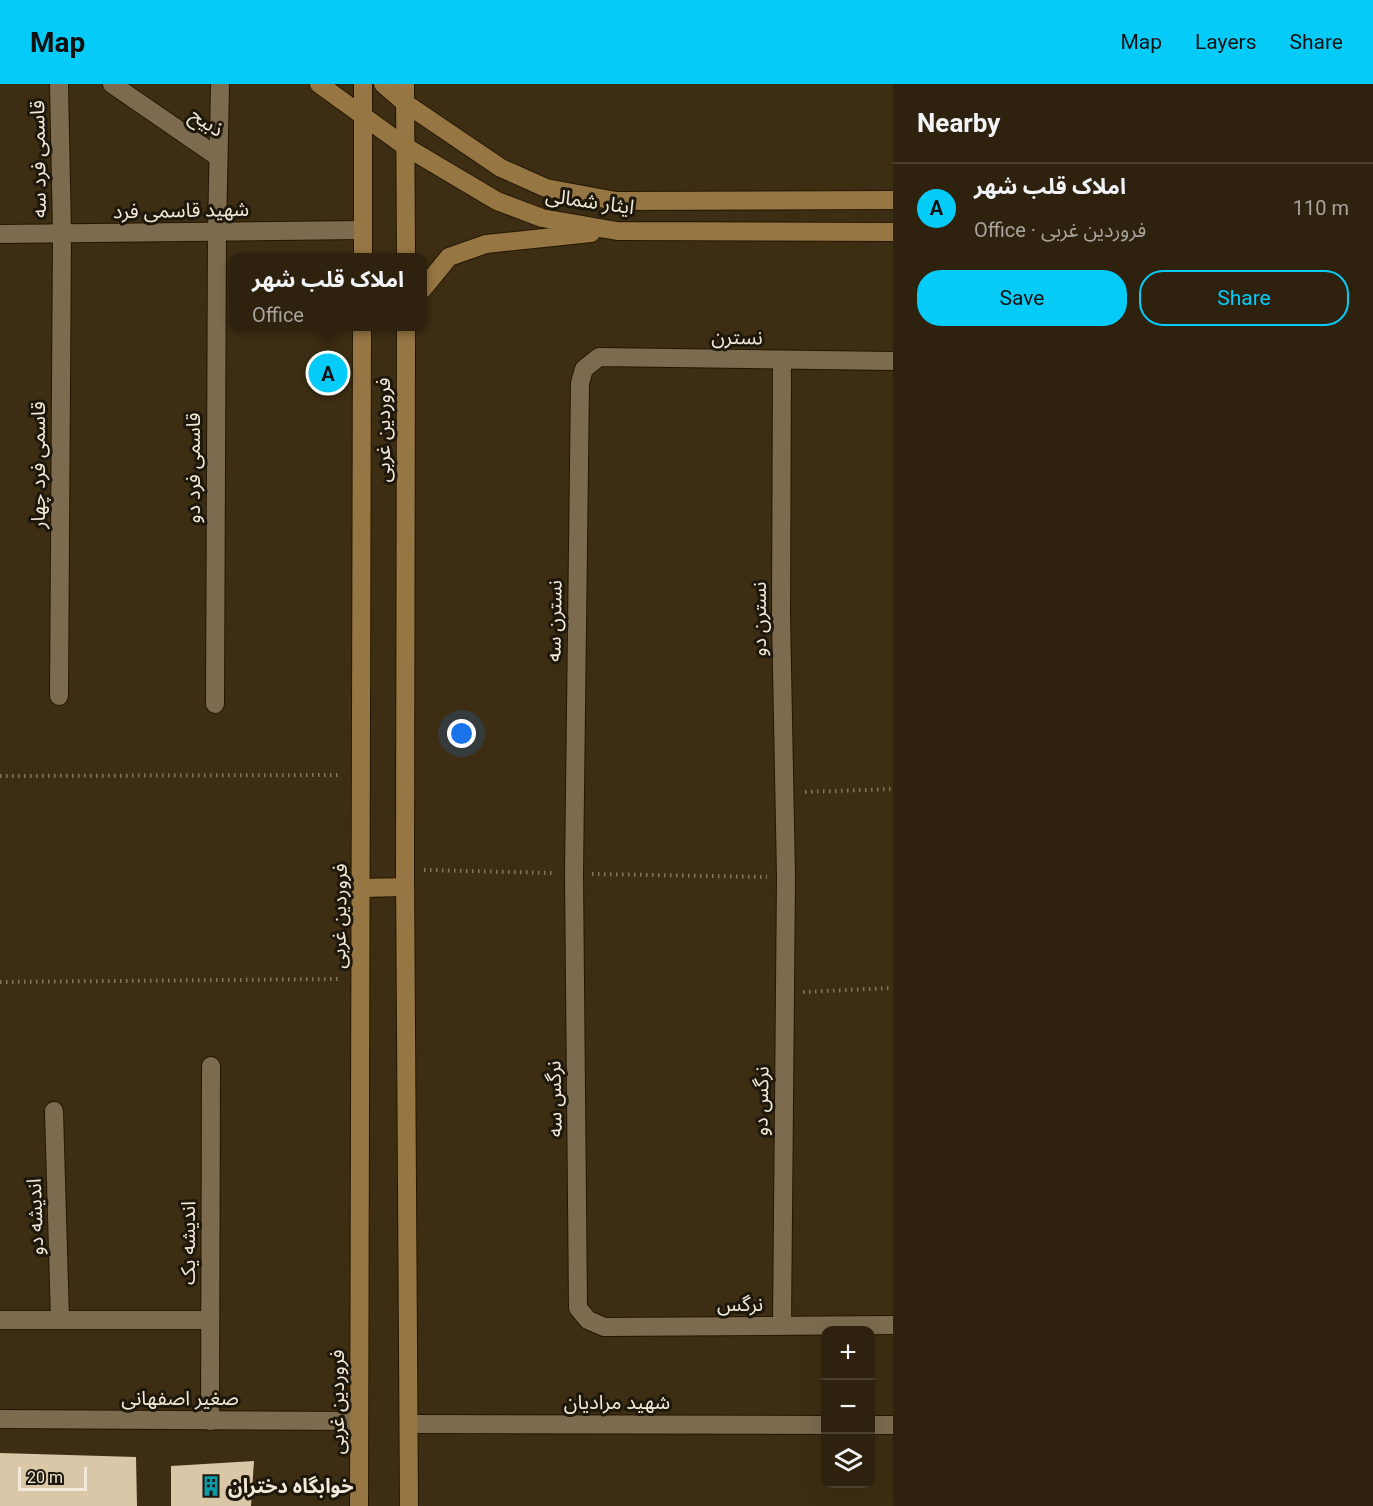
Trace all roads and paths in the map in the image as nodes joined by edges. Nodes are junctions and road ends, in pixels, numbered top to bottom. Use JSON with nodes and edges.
{"nodes":[{"id":1,"x":59,"y":84,"type":"edge"},
{"id":2,"x":112,"y":84,"type":"edge"},
{"id":3,"x":319,"y":84,"type":"edge"},
{"id":4,"x":363,"y":84,"type":"edge"},
{"id":5,"x":383,"y":84,"type":"edge"},
{"id":6,"x":405,"y":84,"type":"edge"},
{"id":7,"x":220,"y":86,"type":"dead end"},
{"id":8,"x":405,"y":103,"type":"junction"},
{"id":9,"x":363,"y":115,"type":"junction"},
{"id":10,"x":406,"y":147,"type":"junction"},
{"id":11,"x":218,"y":157,"type":"junction"},
{"id":12,"x":893,"y":200,"type":"edge"},
{"id":13,"x":363,"y":230,"type":"junction"},
{"id":14,"x":617,"y":231,"type":"junction"},
{"id":15,"x":217,"y":232,"type":"junction"},
{"id":16,"x":893,"y":232,"type":"edge"},
{"id":17,"x":0,"y":234,"type":"edge"},
{"id":18,"x":62,"y":234,"type":"junction"},
{"id":19,"x":363,"y":253,"type":"edge"},
{"id":20,"x":406,"y":253,"type":"edge"},
{"id":21,"x":427,"y":285,"type":"edge"},
{"id":22,"x":362,"y":331,"type":"edge"},
{"id":23,"x":408,"y":332,"type":"edge"},
{"id":24,"x":782,"y":360,"type":"junction"},
{"id":25,"x":893,"y":361,"type":"edge"},
{"id":26,"x":584,"y":369,"type":"joint"},
{"id":27,"x":59,"y":696,"type":"dead end"},
{"id":28,"x":215,"y":704,"type":"dead end"},
{"id":29,"x":361,"y":775,"type":"junction"},
{"id":30,"x":0,"y":776,"type":"edge"},
{"id":31,"x":893,"y":789,"type":"edge"},
{"id":32,"x":783,"y":792,"type":"junction"},
{"id":33,"x":574,"y":874,"type":"joint"},
{"id":34,"x":786,"y":877,"type":"joint"},
{"id":35,"x":405,"y":887,"type":"junction"},
{"id":36,"x":362,"y":888,"type":"junction"},
{"id":37,"x":360,"y":979,"type":"junction"},
{"id":38,"x":0,"y":982,"type":"edge"},
{"id":39,"x":893,"y":988,"type":"edge"},
{"id":40,"x":784,"y":993,"type":"junction"},
{"id":41,"x":211,"y":1066,"type":"dead end"},
{"id":42,"x":54,"y":1112,"type":"dead end"},
{"id":43,"x":0,"y":1320,"type":"edge"},
{"id":44,"x":60,"y":1320,"type":"junction"},
{"id":45,"x":210,"y":1320,"type":"junction"},
{"id":46,"x":588,"y":1320,"type":"joint"},
{"id":47,"x":893,"y":1325,"type":"edge"},
{"id":48,"x":782,"y":1326,"type":"junction"},
{"id":49,"x":0,"y":1419,"type":"edge"},
{"id":50,"x":210,"y":1421,"type":"junction"},
{"id":51,"x":359,"y":1422,"type":"junction"},
{"id":52,"x":409,"y":1424,"type":"junction"},
{"id":53,"x":821,"y":1425,"type":"edge"},
{"id":54,"x":875,"y":1425,"type":"edge"},
{"id":55,"x":893,"y":1425,"type":"edge"},
{"id":56,"x":359,"y":1506,"type":"edge"},
{"id":57,"x":409,"y":1506,"type":"edge"}],
"edges":[{"from":1,"to":18,"type":"street","name":"قاسمی فرد سه"},
{"from":2,"to":11,"type":"street","name":"ذبیح"},
{"from":3,"to":9,"type":"main road","name":"ایثار شمالی"},
{"from":4,"to":9,"type":"main road"},
{"from":5,"to":8,"type":"main road","name":"ایثار شمالی"},
{"from":6,"to":8,"type":"main road"},
{"from":7,"to":11,"type":"street","name":"قاسمی فرد دو"},
{"from":8,"to":10,"type":"main road"},
{"from":8,"to":12,"type":"main road","name":"ایثار شمالی"},
{"from":9,"to":10,"type":"main road","name":"ایثار شمالی"},
{"from":9,"to":13,"type":"main road"},
{"from":10,"to":14,"type":"main road","name":"ایثار شمالی"},
{"from":10,"to":20,"type":"main road"},
{"from":11,"to":15,"type":"street","name":"قاسمی فرد دو"},
{"from":13,"to":15,"type":"street","name":"شهید قاسمی فرد"},
{"from":13,"to":19,"type":"main road"},
{"from":14,"to":16,"type":"main road","name":"ایثار شمالی"},
{"from":14,"to":21,"type":"main road"},
{"from":15,"to":18,"type":"street","name":"شهید قاسمی فرد"},
{"from":15,"to":28,"type":"street","name":"قاسمی فرد دو"},
{"from":17,"to":18,"type":"street","name":"شهید قاسمی فرد"},
{"from":18,"to":27,"type":"street","name":"قاسمی فرد چهار"},
{"from":22,"to":29,"type":"main road","name":"فروردین غربی"},
{"from":23,"to":35,"type":"main road","name":"فروردین غربی"},
{"from":24,"to":25,"type":"street","name":"نسترن"},
{"from":24,"to":26,"type":"street","name":"نسترن"},
{"from":24,"to":32,"type":"street","name":"نسترن دو"},
{"from":26,"to":33,"type":"street","name":"نسترن سه"},
{"from":29,"to":30,"type":"path"},
{"from":29,"to":36,"type":"main road","name":"فروردین غربی"},
{"from":31,"to":32,"type":"path"},
{"from":32,"to":34,"type":"street","name":"نسترن دو"},
{"from":33,"to":46,"type":"street","name":"نرگس سه"},
{"from":34,"to":40,"type":"street","name":"نرگس دو"},
{"from":35,"to":36,"type":"main road"},
{"from":35,"to":52,"type":"main road","name":"فروردین غربی"},
{"from":36,"to":37,"type":"main road","name":"فروردین غربی"},
{"from":37,"to":38,"type":"path"},
{"from":37,"to":51,"type":"main road","name":"فروردین غربی"},
{"from":39,"to":40,"type":"path"},
{"from":40,"to":48,"type":"street","name":"نرگس دو"},
{"from":41,"to":45,"type":"street","name":"اندیشه یک"},
{"from":42,"to":44,"type":"street","name":"اندیشه دو"},
{"from":43,"to":44,"type":"street"},
{"from":44,"to":45,"type":"street"},
{"from":45,"to":50,"type":"street","name":"اندیشه یک"},
{"from":46,"to":48,"type":"street","name":"نرگس"},
{"from":47,"to":48,"type":"street","name":"نرگس"},
{"from":49,"to":50,"type":"street","name":"صغیر اصفهانی"},
{"from":50,"to":51,"type":"street","name":"صغیر اصفهانی"},
{"from":51,"to":56,"type":"main road","name":"فروردین غربی"},
{"from":52,"to":53,"type":"street","name":"شهید مرادیان"},
{"from":52,"to":57,"type":"main road","name":"فروردین غربی"},
{"from":54,"to":55,"type":"street"}]}
